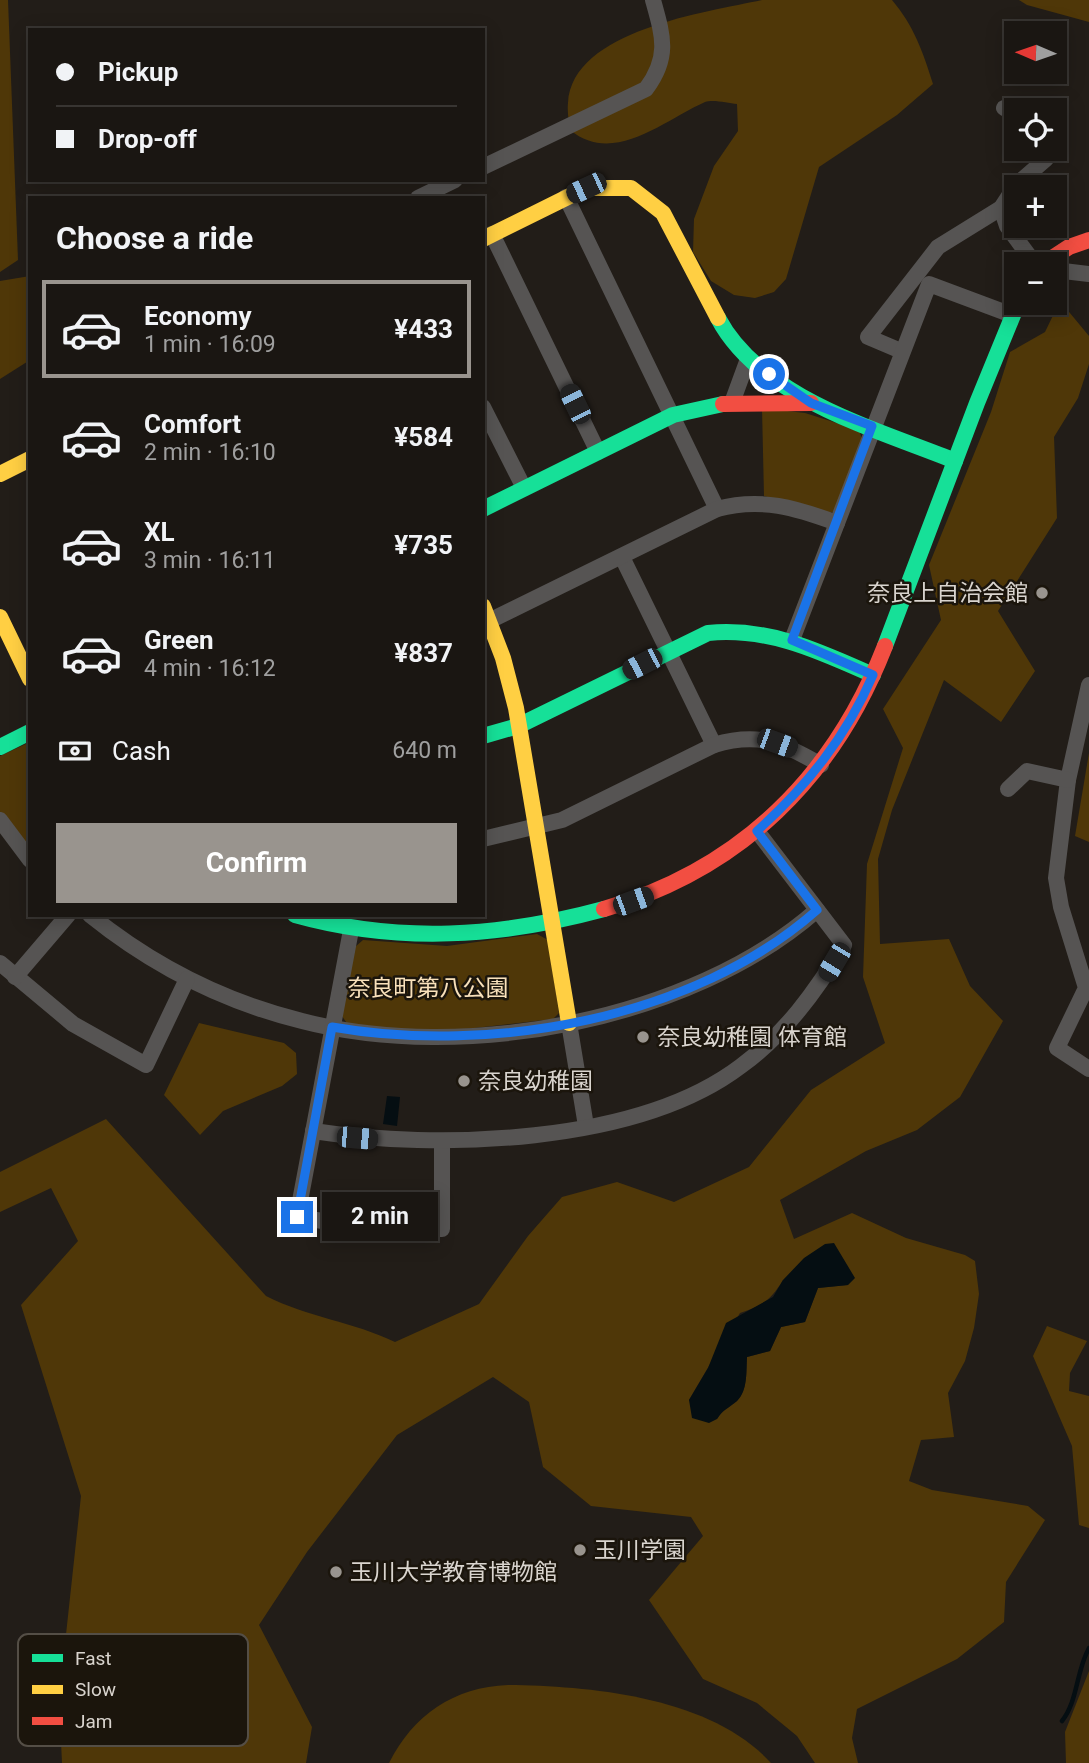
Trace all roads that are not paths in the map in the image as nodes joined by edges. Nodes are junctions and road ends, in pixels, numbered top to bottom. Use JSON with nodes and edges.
{"nodes":[{"id":1,"x":653,"y":0,"type":"edge"},
{"id":2,"x":1044,"y":161,"type":"edge"},
{"id":3,"x":485,"y":166,"type":"edge"},
{"id":4,"x":451,"y":182,"type":"edge"},
{"id":5,"x":422,"y":196,"type":"edge"},
{"id":6,"x":566,"y":197,"type":"junction"},
{"id":7,"x":1001,"y":208,"type":"junction"},
{"id":8,"x":488,"y":237,"type":"edge"},
{"id":9,"x":1089,"y":240,"type":"edge"},
{"id":10,"x":1026,"y":252,"type":"edge"},
{"id":11,"x":1061,"y":252,"type":"edge"},
{"id":12,"x":1067,"y":271,"type":"edge"},
{"id":13,"x":1089,"y":274,"type":"edge"},
{"id":14,"x":1004,"y":306,"type":"edge"},
{"id":15,"x":1013,"y":315,"type":"edge"},
{"id":16,"x":901,"y":351,"type":"junction"},
{"id":17,"x":748,"y":359,"type":"junction"},
{"id":18,"x":733,"y":400,"type":"junction"},
{"id":19,"x":811,"y":403,"type":"junction"},
{"id":20,"x":485,"y":411,"type":"edge"},
{"id":21,"x":673,"y":415,"type":"junction"},
{"id":22,"x":872,"y":426,"type":"junction"},
{"id":23,"x":598,"y":452,"type":"junction"},
{"id":24,"x":28,"y":460,"type":"edge"},
{"id":25,"x":955,"y":461,"type":"junction"},
{"id":26,"x":0,"y":474,"type":"edge"},
{"id":27,"x":524,"y":488,"type":"junction"},
{"id":28,"x":485,"y":508,"type":"edge"},
{"id":29,"x":717,"y":509,"type":"junction"},
{"id":30,"x":837,"y":523,"type":"junction"},
{"id":31,"x":622,"y":556,"type":"junction"},
{"id":32,"x":0,"y":617,"type":"edge"},
{"id":33,"x":487,"y":623,"type":"edge"},
{"id":34,"x":792,"y":640,"type":"junction"},
{"id":35,"x":667,"y":652,"type":"junction"},
{"id":36,"x":873,"y":675,"type":"junction"},
{"id":37,"x":28,"y":676,"type":"edge"},
{"id":38,"x":1089,"y":685,"type":"edge"},
{"id":39,"x":518,"y":726,"type":"junction"},
{"id":40,"x":28,"y":733,"type":"edge"},
{"id":41,"x":485,"y":735,"type":"edge"},
{"id":42,"x":714,"y":745,"type":"junction"},
{"id":43,"x":0,"y":747,"type":"edge"},
{"id":44,"x":821,"y":765,"type":"junction"},
{"id":45,"x":1068,"y":780,"type":"junction"},
{"id":46,"x":1008,"y":789,"type":"dead end"},
{"id":47,"x":0,"y":820,"type":"edge"},
{"id":48,"x":535,"y":829,"type":"junction"},
{"id":49,"x":757,"y":831,"type":"junction"},
{"id":50,"x":485,"y":839,"type":"edge"},
{"id":51,"x":28,"y":857,"type":"edge"},
{"id":52,"x":817,"y":910,"type":"junction"},
{"id":53,"x":66,"y":917,"type":"edge"},
{"id":54,"x":93,"y":917,"type":"edge"},
{"id":55,"x":302,"y":917,"type":"edge"},
{"id":56,"x":551,"y":922,"type":"junction"},
{"id":57,"x":351,"y":930,"type":"junction"},
{"id":58,"x":0,"y":963,"type":"edge"},
{"id":59,"x":15,"y":976,"type":"junction"},
{"id":60,"x":187,"y":979,"type":"junction"},
{"id":61,"x":569,"y":1023,"type":"junction"},
{"id":62,"x":332,"y":1027,"type":"junction"},
{"id":63,"x":1089,"y":1069,"type":"edge"},
{"id":64,"x":586,"y":1126,"type":"junction"},
{"id":65,"x":313,"y":1131,"type":"junction"},
{"id":66,"x":442,"y":1142,"type":"junction"}],
"edges":[{"from":1,"to":3,"type":"street"},
{"from":2,"to":7,"type":"street"},
{"from":4,"to":5,"type":"street"},
{"from":6,"to":8,"type":"street"},
{"from":6,"to":17,"type":"street"},
{"from":6,"to":21,"type":"street"},
{"from":7,"to":10,"type":"street"},
{"from":7,"to":16,"type":"street"},
{"from":8,"to":23,"type":"street"},
{"from":9,"to":11,"type":"street"},
{"from":12,"to":13,"type":"street"},
{"from":14,"to":16,"type":"street"},
{"from":15,"to":25,"type":"street"},
{"from":16,"to":22,"type":"street"},
{"from":17,"to":18,"type":"street"},
{"from":17,"to":19,"type":"street"},
{"from":18,"to":19,"type":"street"},
{"from":18,"to":21,"type":"street"},
{"from":19,"to":22,"type":"street"},
{"from":20,"to":27,"type":"street"},
{"from":21,"to":23,"type":"street"},
{"from":21,"to":29,"type":"street"},
{"from":22,"to":25,"type":"street"},
{"from":22,"to":30,"type":"street"},
{"from":23,"to":27,"type":"street"},
{"from":24,"to":26,"type":"street"},
{"from":25,"to":36,"type":"street"},
{"from":27,"to":28,"type":"street"},
{"from":29,"to":30,"type":"street"},
{"from":29,"to":31,"type":"street"},
{"from":30,"to":34,"type":"street"},
{"from":31,"to":33,"type":"street"},
{"from":31,"to":35,"type":"street"},
{"from":32,"to":37,"type":"street"},
{"from":33,"to":39,"type":"street"},
{"from":34,"to":35,"type":"street"},
{"from":34,"to":36,"type":"street"},
{"from":35,"to":39,"type":"street"},
{"from":35,"to":42,"type":"street"},
{"from":36,"to":44,"type":"street"},
{"from":38,"to":45,"type":"street"},
{"from":39,"to":41,"type":"street"},
{"from":39,"to":48,"type":"street"},
{"from":40,"to":43,"type":"street"},
{"from":42,"to":44,"type":"street"},
{"from":42,"to":48,"type":"street"},
{"from":44,"to":49,"type":"street"},
{"from":45,"to":46,"type":"street"},
{"from":45,"to":63,"type":"street"},
{"from":47,"to":51,"type":"street"},
{"from":48,"to":50,"type":"street"},
{"from":48,"to":56,"type":"street"},
{"from":49,"to":52,"type":"street"},
{"from":49,"to":56,"type":"street"},
{"from":52,"to":61,"type":"street"},
{"from":52,"to":64,"type":"street"},
{"from":53,"to":59,"type":"street"},
{"from":54,"to":60,"type":"street"},
{"from":55,"to":57,"type":"street"},
{"from":56,"to":57,"type":"street"},
{"from":56,"to":61,"type":"street"},
{"from":57,"to":62,"type":"street"},
{"from":58,"to":59,"type":"street"},
{"from":59,"to":60,"type":"street"},
{"from":60,"to":62,"type":"street"},
{"from":61,"to":62,"type":"street"},
{"from":61,"to":64,"type":"street"},
{"from":62,"to":65,"type":"street"},
{"from":64,"to":66,"type":"street"},
{"from":65,"to":66,"type":"street"},
{"from":65,"to":66,"type":"street"}]}
